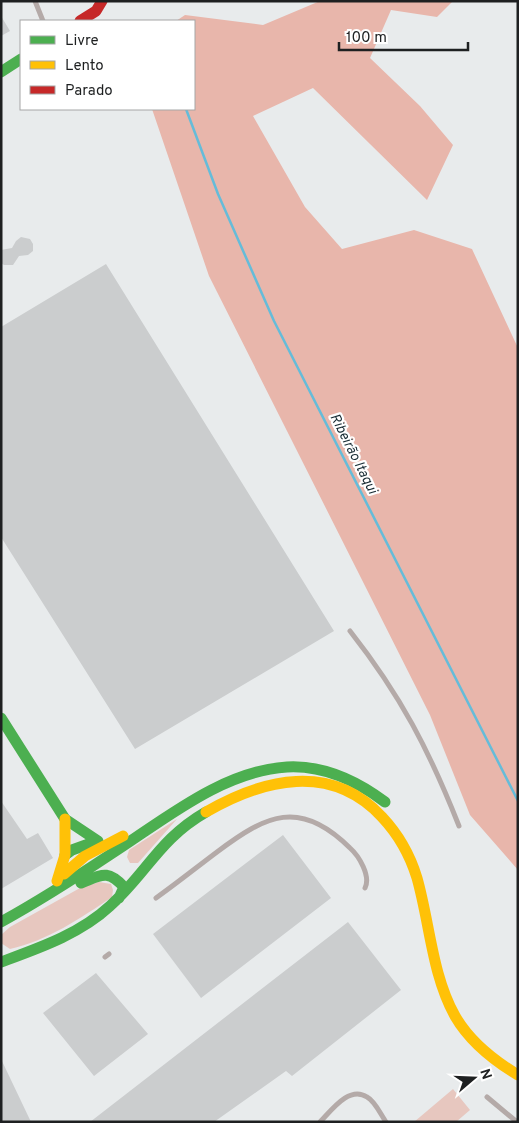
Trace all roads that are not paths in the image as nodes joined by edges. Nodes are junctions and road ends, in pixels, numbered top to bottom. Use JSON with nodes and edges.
{"nodes":[{"id":1,"x":34,"y":1,"type":"edge"},
{"id":2,"x":102,"y":1,"type":"edge"},
{"id":3,"x":43,"y":20,"type":"edge"},
{"id":4,"x":82,"y":20,"type":"edge"},
{"id":5,"x":20,"y":60,"type":"edge"},
{"id":6,"x":1,"y":72,"type":"edge"},
{"id":7,"x":350,"y":632,"type":"dead end"},
{"id":8,"x":1,"y":718,"type":"edge"},
{"id":9,"x":393,"y":810,"type":"dead end"},
{"id":10,"x":65,"y":819,"type":"junction"},
{"id":11,"x":156,"y":824,"type":"junction"},
{"id":12,"x":459,"y":826,"type":"dead end"},
{"id":13,"x":100,"y":843,"type":"junction"},
{"id":14,"x":412,"y":847,"type":"junction"},
{"id":15,"x":111,"y":854,"type":"junction"},
{"id":16,"x":65,"y":855,"type":"junction"},
{"id":17,"x":57,"y":882,"type":"junction"},
{"id":18,"x":124,"y":887,"type":"junction"},
{"id":19,"x":365,"y":888,"type":"dead end"},
{"id":20,"x":41,"y":898,"type":"junction"},
{"id":21,"x":119,"y":898,"type":"junction"},
{"id":22,"x":156,"y":898,"type":"dead end"},
{"id":23,"x":13,"y":916,"type":"junction"},
{"id":24,"x":1,"y":922,"type":"edge"},
{"id":25,"x":1,"y":927,"type":"edge"},
{"id":26,"x":1,"y":953,"type":"edge"},
{"id":27,"x":14,"y":957,"type":"junction"},
{"id":28,"x":1,"y":962,"type":"edge"},
{"id":29,"x":518,"y":1064,"type":"edge"},
{"id":30,"x":518,"y":1075,"type":"edge"},
{"id":31,"x":518,"y":1085,"type":"edge"},
{"id":32,"x":487,"y":1097,"type":"dead end"},
{"id":33,"x":320,"y":1122,"type":"edge"},
{"id":34,"x":386,"y":1122,"type":"edge"},
{"id":35,"x":517,"y":1122,"type":"edge"}],
"edges":[{"from":1,"to":3,"type":"lane"},
{"from":2,"to":4,"type":"main road"},
{"from":5,"to":6,"type":"main road"},
{"from":7,"to":12,"type":"lane"},
{"from":8,"to":10,"type":"main road"},
{"from":9,"to":11,"type":"main road"},
{"from":10,"to":13,"type":"main road"},
{"from":10,"to":16,"type":"main road"},
{"from":11,"to":13,"type":"main road"},
{"from":11,"to":15,"type":"main road"},
{"from":13,"to":15,"type":"main road"},
{"from":13,"to":16,"type":"main road"},
{"from":13,"to":17,"type":"main road"},
{"from":14,"to":21,"type":"main road"},
{"from":14,"to":29,"type":"main road"},
{"from":14,"to":30,"type":"main road"},
{"from":14,"to":31,"type":"main road"},
{"from":15,"to":18,"type":"main road"},
{"from":15,"to":20,"type":"main road"},
{"from":16,"to":17,"type":"main road"},
{"from":17,"to":20,"type":"main road"},
{"from":18,"to":20,"type":"main road"},
{"from":18,"to":21,"type":"main road"},
{"from":19,"to":22,"type":"lane"},
{"from":20,"to":23,"type":"main road"},
{"from":21,"to":27,"type":"main road"},
{"from":23,"to":24,"type":"main road"},
{"from":23,"to":25,"type":"main road"},
{"from":26,"to":27,"type":"main road"},
{"from":27,"to":28,"type":"main road"},
{"from":32,"to":35,"type":"lane"},
{"from":33,"to":34,"type":"lane"}]}
